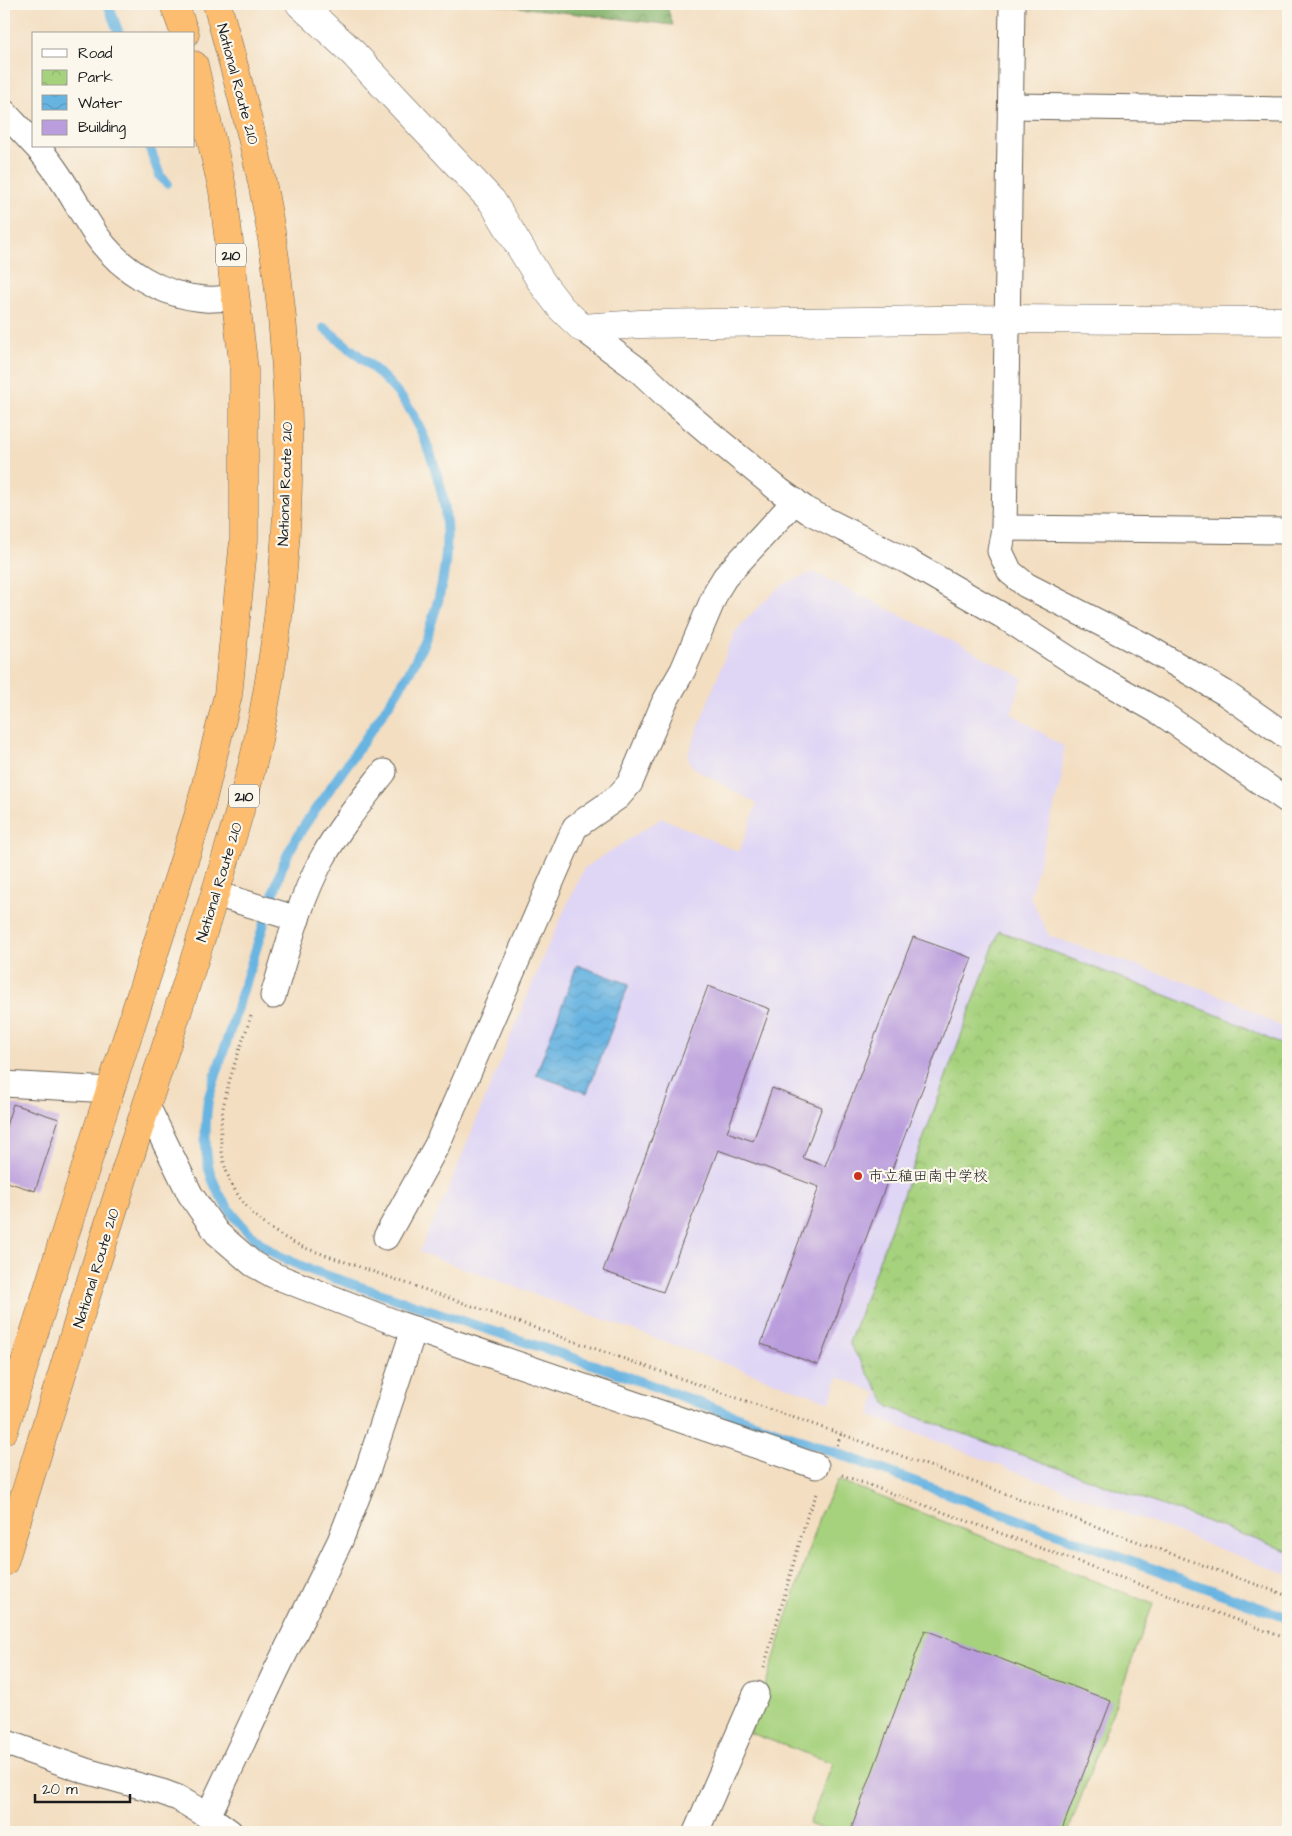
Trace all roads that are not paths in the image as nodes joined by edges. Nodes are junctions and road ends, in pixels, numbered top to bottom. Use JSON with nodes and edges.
{"nodes":[{"id":1,"x":174,"y":4,"type":"edge"},
{"id":2,"x":217,"y":4,"type":"edge"},
{"id":3,"x":300,"y":4,"type":"edge"},
{"id":4,"x":1012,"y":4,"type":"edge"},
{"id":5,"x":184,"y":32,"type":"edge"},
{"id":6,"x":195,"y":68,"type":"edge"},
{"id":7,"x":1011,"y":106,"type":"junction"},
{"id":8,"x":1288,"y":110,"type":"edge"},
{"id":9,"x":4,"y":112,"type":"edge"},
{"id":10,"x":32,"y":142,"type":"edge"},
{"id":11,"x":37,"y":148,"type":"edge"},
{"id":12,"x":235,"y":297,"type":"junction"},
{"id":13,"x":1008,"y":319,"type":"junction"},
{"id":14,"x":1288,"y":321,"type":"edge"},
{"id":15,"x":582,"y":328,"type":"junction"},
{"id":16,"x":795,"y":501,"type":"junction"},
{"id":17,"x":1004,"y":528,"type":"junction"},
{"id":18,"x":1288,"y":531,"type":"edge"},
{"id":19,"x":1288,"y":737,"type":"edge"},
{"id":20,"x":384,"y":772,"type":"dead end"},
{"id":21,"x":1288,"y":801,"type":"edge"},
{"id":22,"x":216,"y":894,"type":"junction"},
{"id":23,"x":288,"y":916,"type":"junction"},
{"id":24,"x":273,"y":996,"type":"dead end"},
{"id":25,"x":4,"y":1084,"type":"edge"},
{"id":26,"x":110,"y":1090,"type":"junction"},
{"id":27,"x":147,"y":1106,"type":"junction"},
{"id":28,"x":386,"y":1237,"type":"dead end"},
{"id":29,"x":414,"y":1329,"type":"junction"},
{"id":30,"x":4,"y":1430,"type":"edge"},
{"id":31,"x":824,"y":1475,"type":"road end"},
{"id":32,"x":4,"y":1562,"type":"edge"},
{"id":33,"x":756,"y":1694,"type":"road end"},
{"id":34,"x":4,"y":1742,"type":"edge"},
{"id":35,"x":208,"y":1816,"type":"junction"},
{"id":36,"x":230,"y":1832,"type":"edge"},
{"id":37,"x":696,"y":1832,"type":"edge"}],
"edges":[{"from":1,"to":5,"type":"highway"},
{"from":2,"to":22,"type":"highway","name":"National Route 210","number":"210"},
{"from":3,"to":15,"type":"street"},
{"from":4,"to":7,"type":"street"},
{"from":6,"to":12,"type":"highway","number":"210"},
{"from":7,"to":8,"type":"street"},
{"from":7,"to":13,"type":"street"},
{"from":9,"to":10,"type":"street"},
{"from":11,"to":12,"type":"street"},
{"from":12,"to":26,"type":"highway","number":"210"},
{"from":13,"to":14,"type":"street"},
{"from":13,"to":15,"type":"street"},
{"from":13,"to":17,"type":"street"},
{"from":15,"to":16,"type":"street"},
{"from":16,"to":21,"type":"street"},
{"from":16,"to":28,"type":"street"},
{"from":17,"to":18,"type":"street"},
{"from":17,"to":19,"type":"street"},
{"from":20,"to":23,"type":"street"},
{"from":22,"to":23,"type":"street"},
{"from":22,"to":27,"type":"highway","name":"National Route 210","number":"210"},
{"from":23,"to":24,"type":"street"},
{"from":25,"to":26,"type":"street"},
{"from":26,"to":30,"type":"highway","number":"210"},
{"from":27,"to":29,"type":"street"},
{"from":27,"to":32,"type":"highway","name":"National Route 210","number":"210"},
{"from":29,"to":31,"type":"street"},
{"from":29,"to":35,"type":"street"},
{"from":33,"to":37,"type":"street"},
{"from":34,"to":35,"type":"street"},
{"from":35,"to":36,"type":"street"}]}
